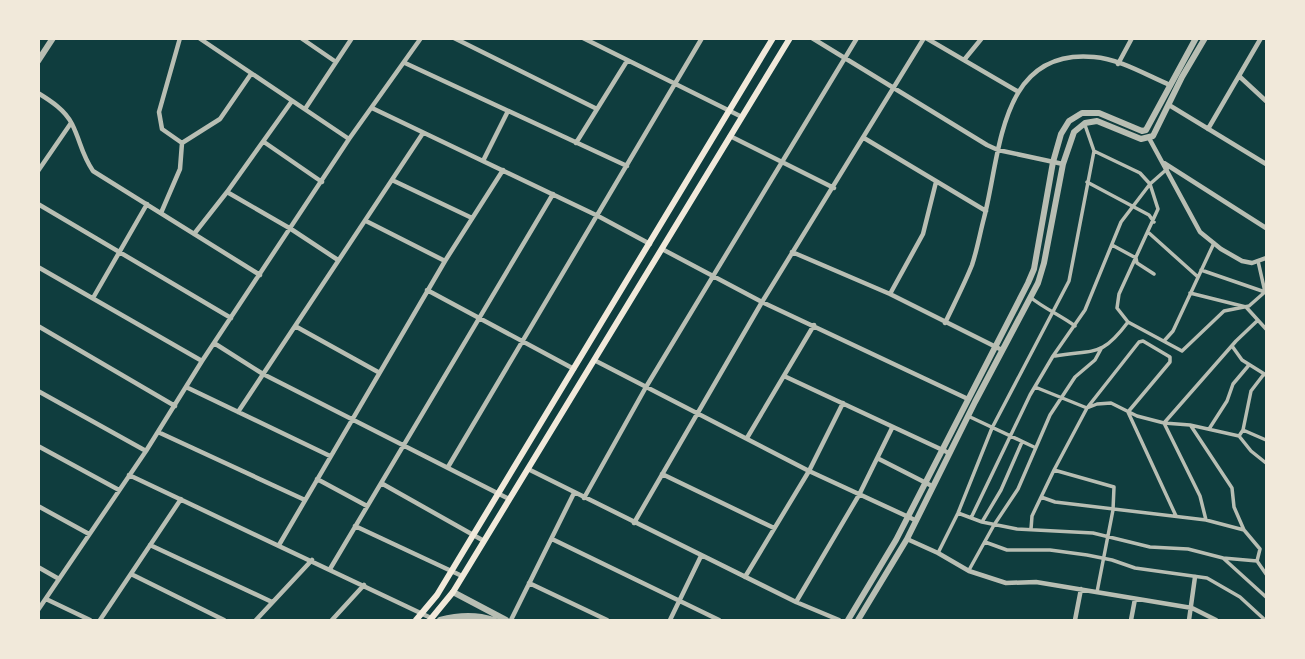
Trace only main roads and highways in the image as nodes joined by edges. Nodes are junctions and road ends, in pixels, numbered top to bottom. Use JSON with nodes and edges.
{"nodes":[{"id":1,"x":773,"y":38,"type":"edge"},
{"id":2,"x":790,"y":38,"type":"edge"},
{"id":3,"x":431,"y":620,"type":"edge"},
{"id":4,"x":416,"y":621,"type":"edge"}],
"edges":[{"from":1,"to":4,"type":"main road"},
{"from":2,"to":3,"type":"main road"}]}
